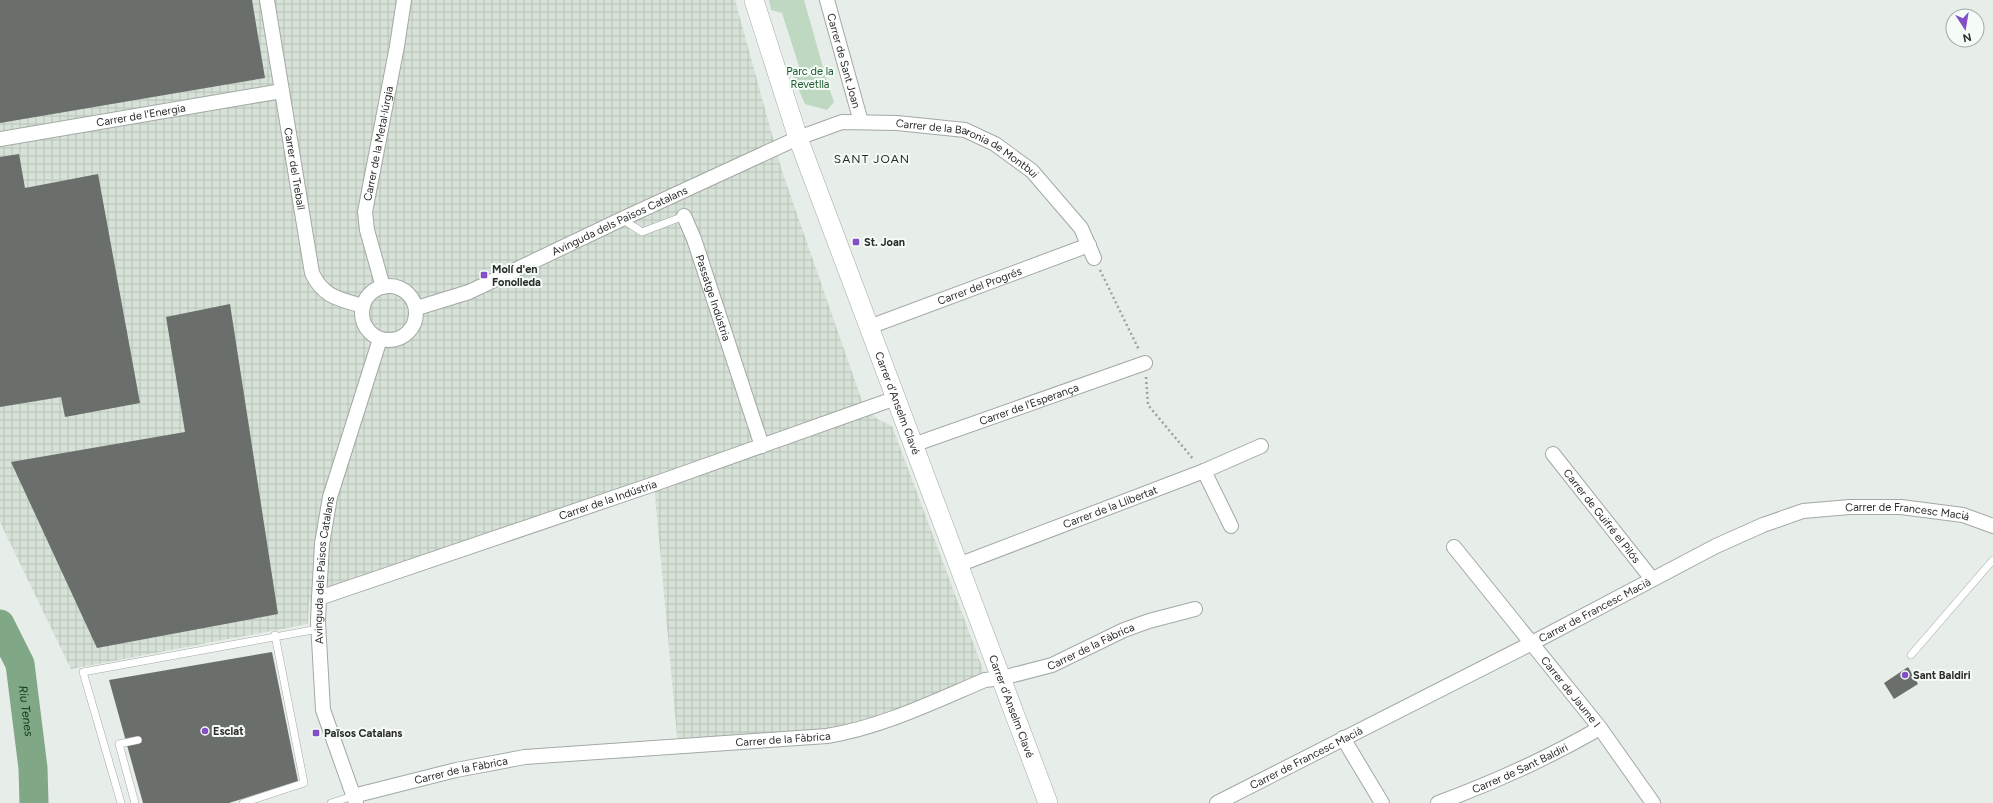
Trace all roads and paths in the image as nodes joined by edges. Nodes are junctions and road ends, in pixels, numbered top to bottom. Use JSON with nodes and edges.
{"nodes":[{"id":1,"x":267,"y":0,"type":"edge"},
{"id":2,"x":404,"y":0,"type":"edge"},
{"id":3,"x":754,"y":0,"type":"edge"},
{"id":4,"x":827,"y":0,"type":"edge"},
{"id":5,"x":282,"y":91,"type":"junction"},
{"id":6,"x":861,"y":122,"type":"junction"},
{"id":7,"x":798,"y":138,"type":"junction"},
{"id":8,"x":0,"y":139,"type":"edge"},
{"id":9,"x":684,"y":216,"type":"joint"},
{"id":10,"x":622,"y":219,"type":"junction"},
{"id":11,"x":1092,"y":251,"type":"joint"},
{"id":12,"x":383,"y":287,"type":"junction"},
{"id":13,"x":363,"y":306,"type":"junction"},
{"id":14,"x":417,"y":308,"type":"junction"},
{"id":15,"x":869,"y":327,"type":"junction"},
{"id":16,"x":380,"y":339,"type":"junction"},
{"id":17,"x":1145,"y":363,"type":"dead end"},
{"id":18,"x":896,"y":398,"type":"junction"},
{"id":19,"x":913,"y":445,"type":"junction"},
{"id":20,"x":762,"y":446,"type":"junction"},
{"id":21,"x":1261,"y":446,"type":"dead end"},
{"id":22,"x":1553,"y":454,"type":"dead end"},
{"id":23,"x":1204,"y":471,"type":"junction"},
{"id":24,"x":1231,"y":526,"type":"dead end"},
{"id":25,"x":1993,"y":526,"type":"edge"},
{"id":26,"x":1454,"y":547,"type":"dead end"},
{"id":27,"x":1993,"y":560,"type":"edge"},
{"id":28,"x":958,"y":565,"type":"junction"},
{"id":29,"x":1652,"y":579,"type":"junction"},
{"id":30,"x":319,"y":598,"type":"junction"},
{"id":31,"x":1195,"y":608,"type":"dead end"},
{"id":32,"x":318,"y":629,"type":"junction"},
{"id":33,"x":275,"y":635,"type":"junction"},
{"id":34,"x":1532,"y":643,"type":"junction"},
{"id":35,"x":1911,"y":655,"type":"dead end"},
{"id":36,"x":1002,"y":678,"type":"junction"},
{"id":37,"x":1600,"y":728,"type":"junction"},
{"id":38,"x":1343,"y":738,"type":"junction"},
{"id":39,"x":138,"y":740,"type":"dead end"},
{"id":40,"x":355,"y":799,"type":"edge"},
{"id":41,"x":1045,"y":802,"type":"edge"},
{"id":42,"x":120,"y":803,"type":"edge"},
{"id":43,"x":135,"y":803,"type":"edge"},
{"id":44,"x":243,"y":803,"type":"edge"},
{"id":45,"x":330,"y":803,"type":"edge"},
{"id":46,"x":1217,"y":803,"type":"edge"},
{"id":47,"x":1382,"y":803,"type":"edge"},
{"id":48,"x":1438,"y":803,"type":"edge"},
{"id":49,"x":1653,"y":803,"type":"edge"}],
"edges":[{"from":1,"to":5,"type":"street","name":"Carrer del Treball"},
{"from":2,"to":12,"type":"street","name":"Carrer de la Metal·lúrgia"},
{"from":3,"to":7,"type":"street","name":"Carrer d'Anselm Clavé"},
{"from":4,"to":6,"type":"street","name":"Carrer de Sant Joan"},
{"from":5,"to":8,"type":"street","name":"Carrer de l'Energia"},
{"from":5,"to":13,"type":"street","name":"Carrer del Treball"},
{"from":6,"to":7,"type":"street","name":"Carrer de la Baronia de Montbui"},
{"from":6,"to":11,"type":"street","name":"Carrer de la Baronia de Montbui"},
{"from":7,"to":10,"type":"street","name":"Avinguda dels Països Catalans"},
{"from":7,"to":15,"type":"street","name":"Carrer d'Anselm Clavé"},
{"from":9,"to":10,"type":"lane","name":"Passatge Indústria"},
{"from":9,"to":20,"type":"street","name":"Passatge Indústria"},
{"from":10,"to":14,"type":"street","name":"Avinguda dels Països Catalans"},
{"from":11,"to":15,"type":"street","name":"Carrer del Progrés"},
{"from":12,"to":13,"type":"street"},
{"from":12,"to":14,"type":"street"},
{"from":13,"to":16,"type":"street"},
{"from":14,"to":16,"type":"street"},
{"from":15,"to":18,"type":"street","name":"Carrer d'Anselm Clavé"},
{"from":16,"to":30,"type":"street","name":"Avinguda dels Països Catalans"},
{"from":17,"to":19,"type":"street","name":"Carrer de l'Esperança"},
{"from":18,"to":19,"type":"street","name":"Carrer d'Anselm Clavé"},
{"from":18,"to":20,"type":"street","name":"Carrer de la Indústria"},
{"from":19,"to":28,"type":"street","name":"Carrer d'Anselm Clavé"},
{"from":20,"to":30,"type":"street","name":"Carrer de la Indústria"},
{"from":21,"to":23,"type":"street","name":"Carrer de la Llibertat"},
{"from":22,"to":29,"type":"street","name":"Carrer de Guifré el Pilós"},
{"from":23,"to":24,"type":"street"},
{"from":23,"to":28,"type":"street","name":"Carrer de la Llibertat"},
{"from":25,"to":29,"type":"street","name":"Carrer de Francesc Macià"},
{"from":26,"to":34,"type":"street","name":"Carrer de Jaume I"},
{"from":27,"to":35,"type":"lane"},
{"from":28,"to":36,"type":"street","name":"Carrer d'Anselm Clavé"},
{"from":29,"to":34,"type":"street","name":"Carrer de Francesc Macià"},
{"from":30,"to":32,"type":"street","name":"Avinguda dels Països Catalans"},
{"from":31,"to":36,"type":"street","name":"Carrer de la Fàbrica"},
{"from":32,"to":33,"type":"lane"},
{"from":32,"to":40,"type":"street","name":"Avinguda dels Països Catalans"},
{"from":33,"to":42,"type":"lane"},
{"from":33,"to":44,"type":"lane"},
{"from":34,"to":37,"type":"street","name":"Carrer de Jaume I"},
{"from":34,"to":38,"type":"street","name":"Carrer de Francesc Macià"},
{"from":36,"to":40,"type":"street","name":"Carrer de la Fàbrica"},
{"from":36,"to":41,"type":"street","name":"Carrer d'Anselm Clavé"},
{"from":37,"to":48,"type":"street","name":"Carrer de Sant Baldiri"},
{"from":37,"to":49,"type":"street","name":"Carrer de Jaume I"},
{"from":38,"to":46,"type":"street","name":"Carrer de Francesc Macià"},
{"from":38,"to":47,"type":"street"},
{"from":39,"to":43,"type":"lane"},
{"from":40,"to":45,"type":"lane"}]}
